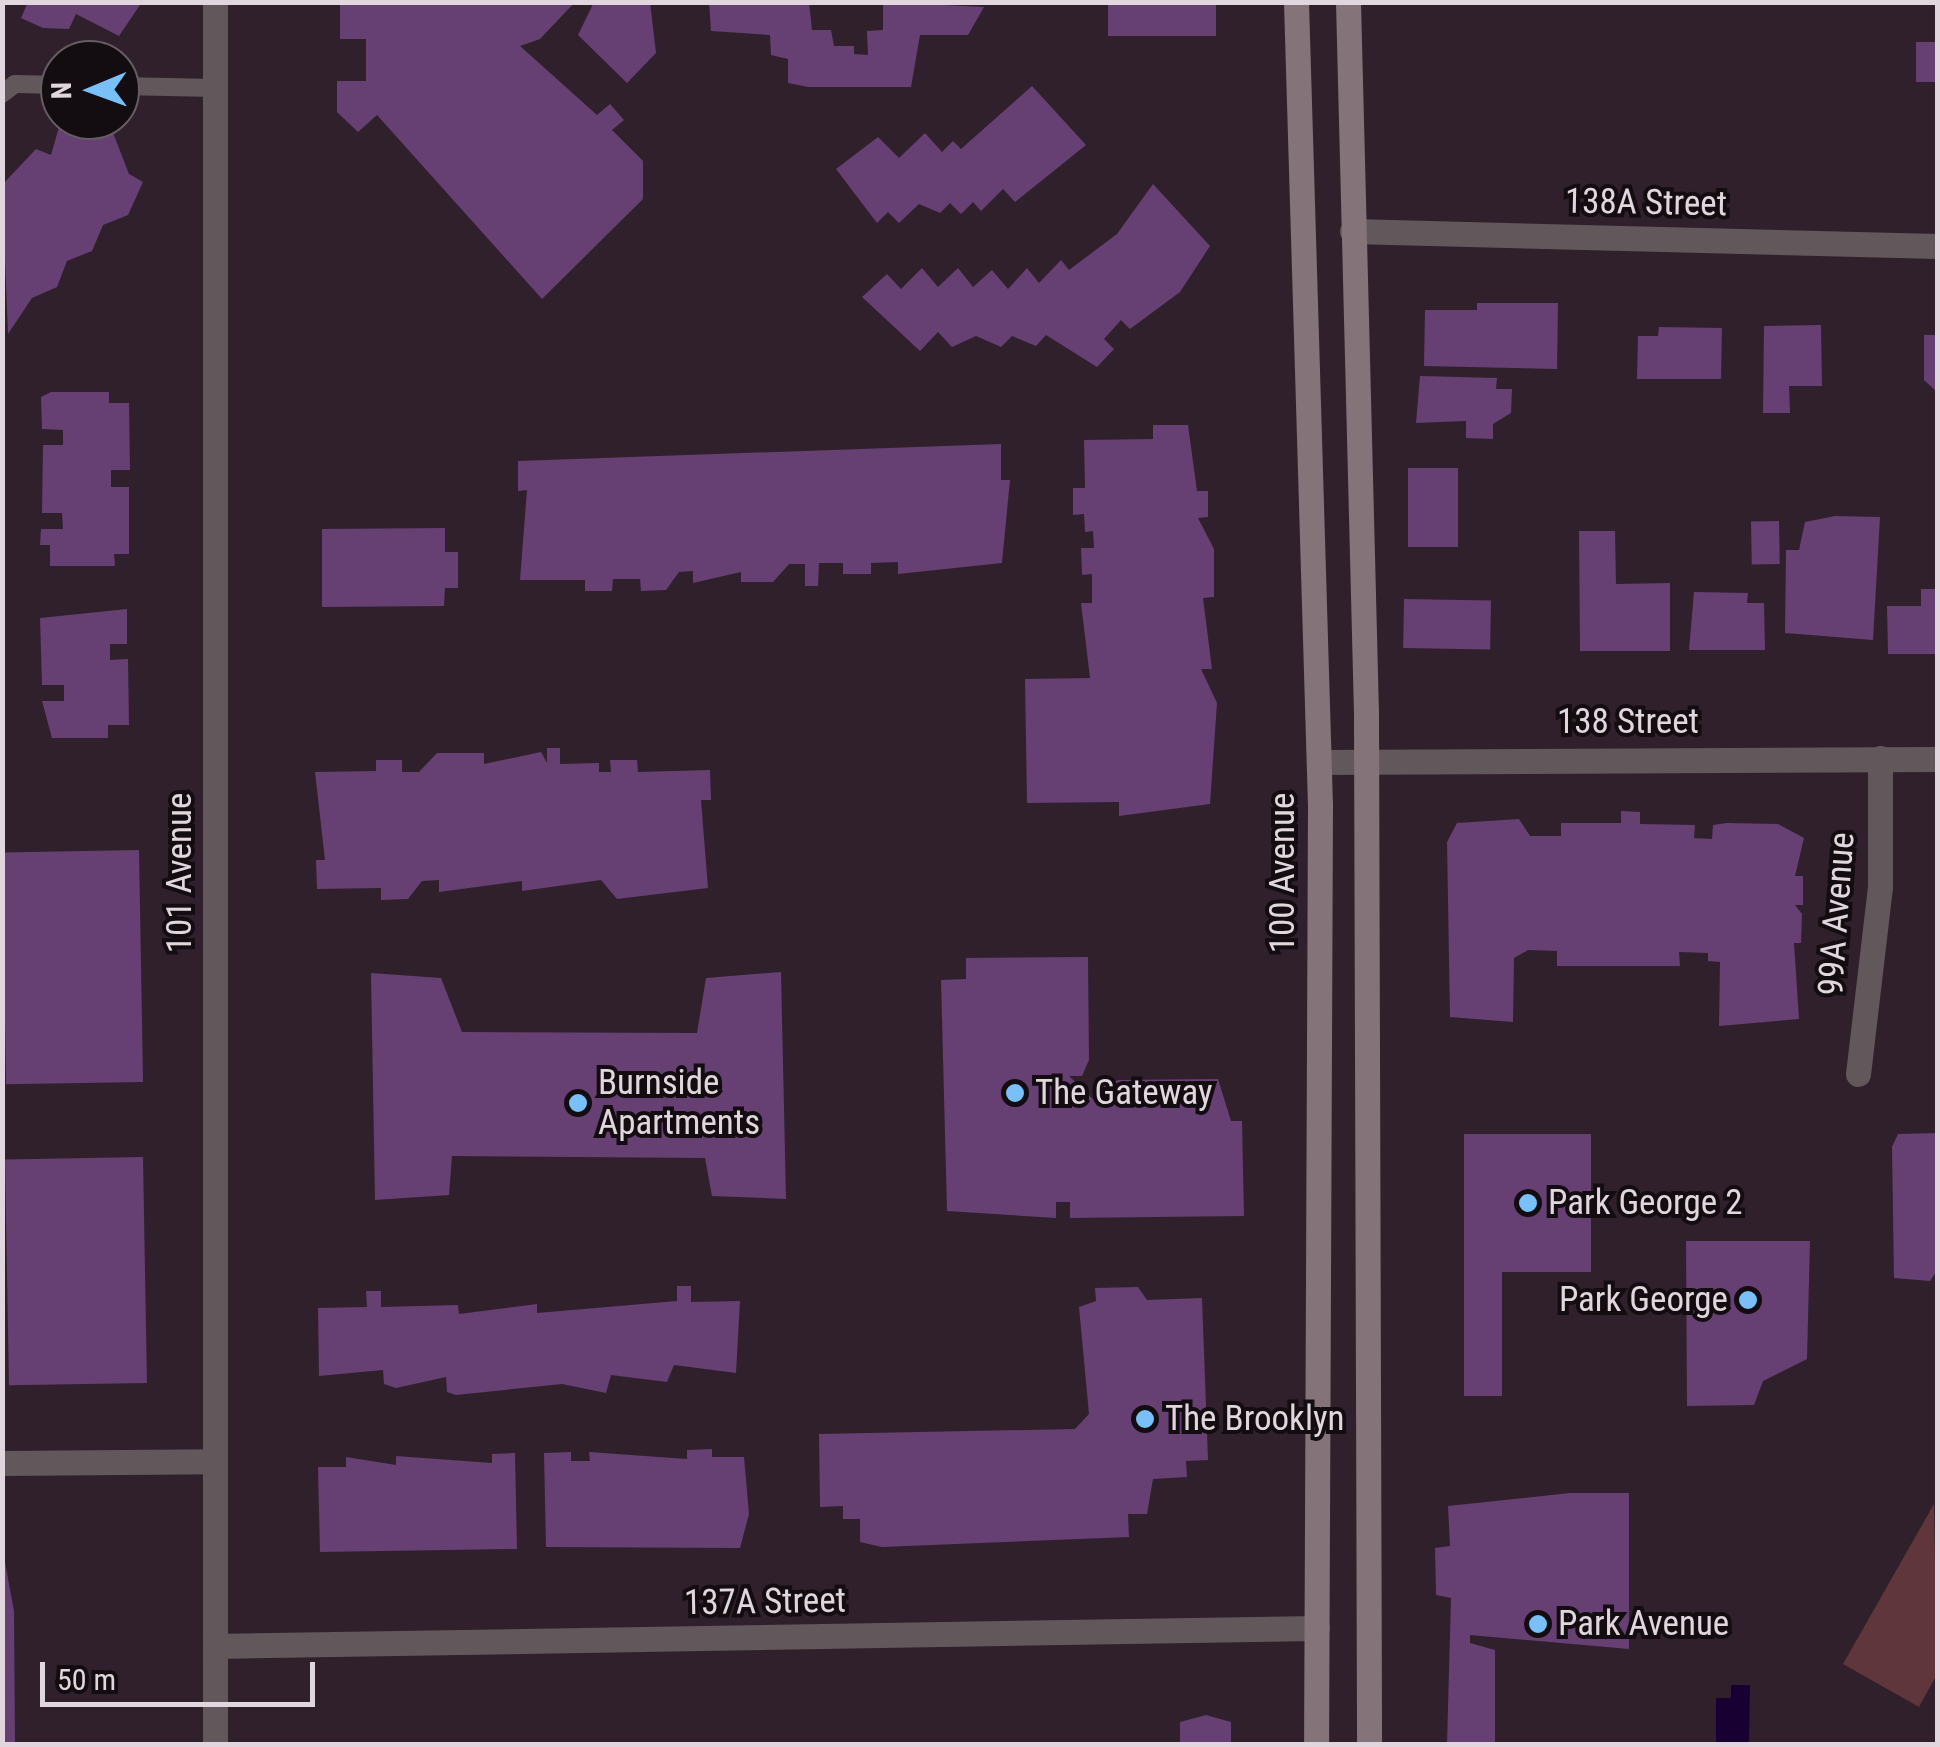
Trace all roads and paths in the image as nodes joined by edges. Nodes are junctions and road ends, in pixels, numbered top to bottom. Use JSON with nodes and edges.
{"nodes":[{"id":1,"x":215,"y":2,"type":"edge"},
{"id":2,"x":1296,"y":2,"type":"edge"},
{"id":3,"x":1348,"y":2,"type":"edge"},
{"id":4,"x":40,"y":85,"type":"edge"},
{"id":5,"x":140,"y":86,"type":"edge"},
{"id":6,"x":214,"y":88,"type":"junction"},
{"id":7,"x":2,"y":94,"type":"edge"},
{"id":8,"x":1352,"y":230,"type":"junction"},
{"id":9,"x":1938,"y":246,"type":"edge"},
{"id":10,"x":1880,"y":758,"type":"junction"},
{"id":11,"x":1938,"y":759,"type":"edge"},
{"id":12,"x":1366,"y":760,"type":"junction"},
{"id":13,"x":1319,"y":762,"type":"junction"},
{"id":14,"x":1858,"y":1074,"type":"dead end"},
{"id":15,"x":215,"y":1461,"type":"junction"},
{"id":16,"x":2,"y":1462,"type":"edge"},
{"id":17,"x":1317,"y":1628,"type":"junction"},
{"id":18,"x":215,"y":1646,"type":"junction"},
{"id":19,"x":215,"y":1744,"type":"edge"},
{"id":20,"x":1316,"y":1744,"type":"edge"},
{"id":21,"x":1369,"y":1744,"type":"edge"}],
"edges":[{"from":1,"to":6,"type":"street","name":"101 Avenue"},
{"from":2,"to":13,"type":"main road","name":"100 Avenue"},
{"from":3,"to":8,"type":"main road"},
{"from":4,"to":7,"type":"lane"},
{"from":5,"to":6,"type":"lane"},
{"from":6,"to":15,"type":"street","name":"101 Avenue"},
{"from":8,"to":9,"type":"street","name":"138A Street"},
{"from":8,"to":12,"type":"main road"},
{"from":10,"to":11,"type":"street","name":"138 Street"},
{"from":10,"to":12,"type":"street","name":"138 Street"},
{"from":10,"to":14,"type":"street","name":"99A Avenue"},
{"from":12,"to":13,"type":"street","name":"138 Street"},
{"from":12,"to":21,"type":"main road"},
{"from":13,"to":17,"type":"main road","name":"100 Avenue"},
{"from":15,"to":16,"type":"street"},
{"from":15,"to":18,"type":"street","name":"101 Avenue"},
{"from":17,"to":18,"type":"street","name":"137A Street"},
{"from":17,"to":20,"type":"main road","name":"100 Avenue"},
{"from":18,"to":19,"type":"street","name":"101 Avenue"}]}
